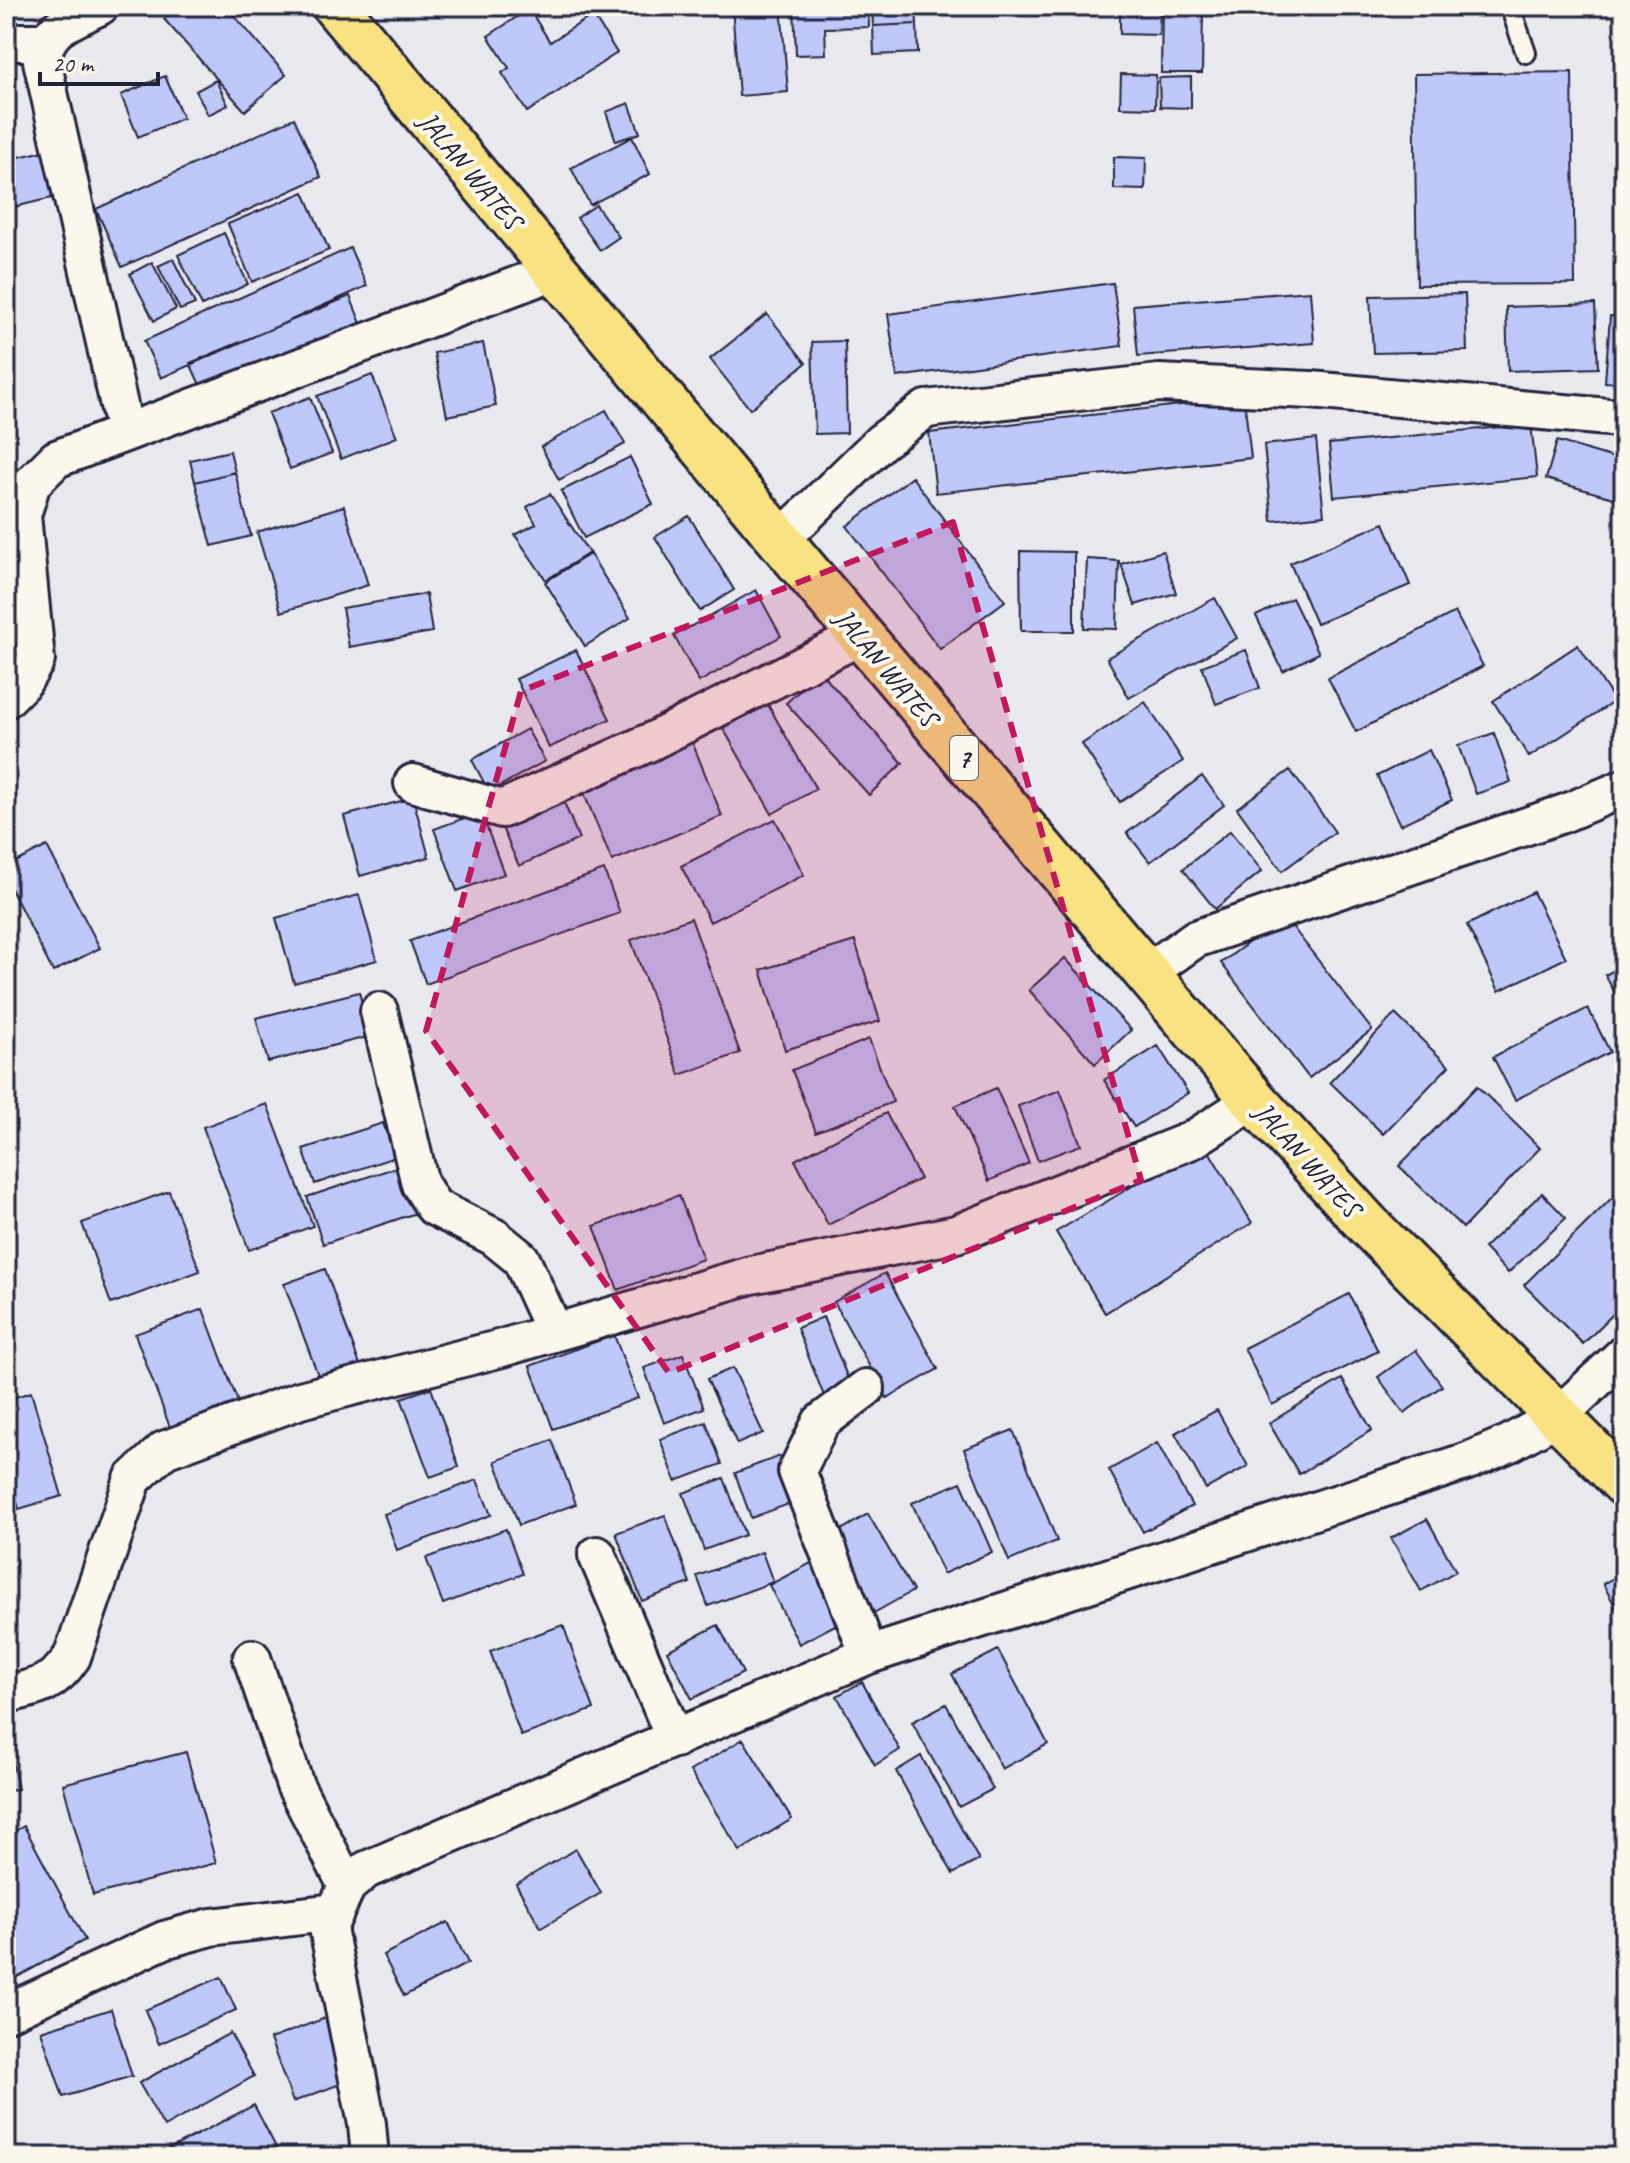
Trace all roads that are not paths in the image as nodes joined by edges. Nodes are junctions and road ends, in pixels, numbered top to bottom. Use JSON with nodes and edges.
{"nodes":[{"id":1,"x":100,"y":6,"type":"edge"},
{"id":2,"x":335,"y":6,"type":"edge"},
{"id":3,"x":1510,"y":6,"type":"edge"},
{"id":4,"x":6,"y":42,"type":"edge"},
{"id":5,"x":43,"y":42,"type":"junction"},
{"id":6,"x":1526,"y":53,"type":"dead end"},
{"id":7,"x":555,"y":271,"type":"junction"},
{"id":8,"x":1619,"y":418,"type":"dead end"},
{"id":9,"x":125,"y":432,"type":"junction"},
{"id":10,"x":780,"y":540,"type":"junction"},
{"id":11,"x":861,"y":636,"type":"junction"},
{"id":12,"x":6,"y":699,"type":"edge"},
{"id":13,"x":413,"y":783,"type":"dead end"},
{"id":14,"x":1624,"y":788,"type":"edge"},
{"id":15,"x":1147,"y":973,"type":"junction"},
{"id":16,"x":379,"y":1011,"type":"dead end"},
{"id":17,"x":1254,"y":1100,"type":"junction"},
{"id":18,"x":554,"y":1331,"type":"junction"},
{"id":19,"x":1624,"y":1354,"type":"edge"},
{"id":20,"x":866,"y":1388,"type":"dead end"},
{"id":21,"x":1558,"y":1416,"type":"junction"},
{"id":22,"x":1624,"y":1483,"type":"edge"},
{"id":23,"x":597,"y":1555,"type":"dead end"},
{"id":24,"x":869,"y":1655,"type":"junction"},
{"id":25,"x":252,"y":1658,"type":"dead end"},
{"id":26,"x":6,"y":1694,"type":"edge"},
{"id":27,"x":675,"y":1739,"type":"junction"},
{"id":28,"x":340,"y":1899,"type":"junction"},
{"id":29,"x":6,"y":2013,"type":"edge"},
{"id":30,"x":370,"y":2157,"type":"edge"}],
"edges":[{"from":1,"to":5,"type":"street"},
{"from":2,"to":7,"type":"highway","name":"JALAN WATES","number":"7"},
{"from":3,"to":6,"type":"lane"},
{"from":4,"to":5,"type":"street"},
{"from":5,"to":9,"type":"street"},
{"from":7,"to":9,"type":"street"},
{"from":7,"to":10,"type":"highway","name":"JALAN WATES","number":"7"},
{"from":8,"to":10,"type":"street"},
{"from":9,"to":12,"type":"street"},
{"from":10,"to":11,"type":"highway","name":"JALAN WATES","number":"7"},
{"from":11,"to":13,"type":"street"},
{"from":11,"to":15,"type":"highway","name":"JALAN WATES","number":"7"},
{"from":14,"to":15,"type":"street"},
{"from":15,"to":17,"type":"highway","name":"JALAN WATES","number":"7"},
{"from":16,"to":18,"type":"street"},
{"from":17,"to":18,"type":"street"},
{"from":17,"to":21,"type":"highway","name":"JALAN WATES","number":"7"},
{"from":18,"to":26,"type":"street"},
{"from":19,"to":21,"type":"street"},
{"from":20,"to":24,"type":"street"},
{"from":21,"to":22,"type":"highway","name":"JALAN WATES","number":"7"},
{"from":21,"to":24,"type":"street"},
{"from":23,"to":27,"type":"street"},
{"from":24,"to":27,"type":"street"},
{"from":25,"to":28,"type":"street"},
{"from":27,"to":28,"type":"street"},
{"from":28,"to":29,"type":"street"},
{"from":28,"to":30,"type":"street"}]}
